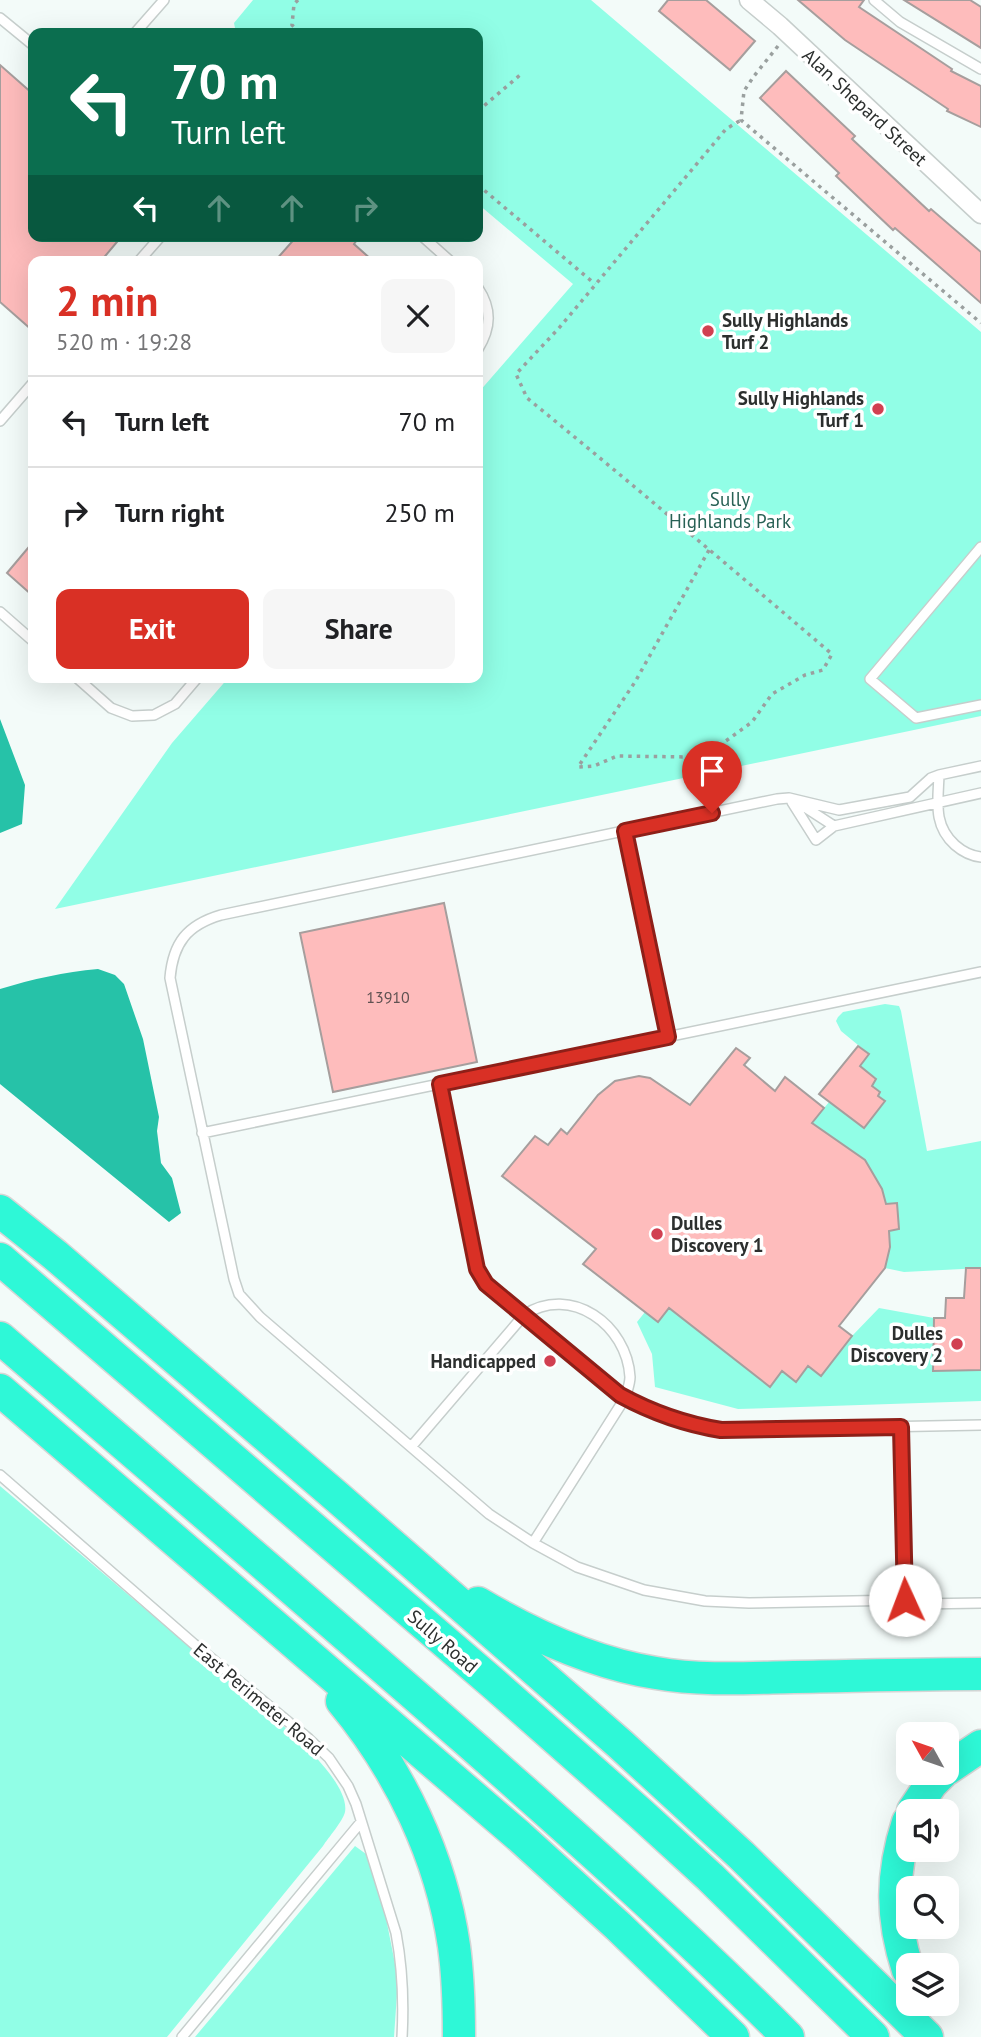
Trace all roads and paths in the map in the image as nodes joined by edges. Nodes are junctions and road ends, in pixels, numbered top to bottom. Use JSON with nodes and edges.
{"nodes":[{"id":1,"x":164,"y":0,"type":"edge"},
{"id":2,"x":298,"y":0,"type":"edge"},
{"id":3,"x":749,"y":0,"type":"edge"},
{"id":4,"x":874,"y":0,"type":"edge"},
{"id":5,"x":0,"y":18,"type":"edge"},
{"id":6,"x":139,"y":28,"type":"edge"},
{"id":7,"x":295,"y":28,"type":"edge"},
{"id":8,"x":787,"y":33,"type":"junction"},
{"id":9,"x":28,"y":41,"type":"edge"},
{"id":10,"x":981,"y":69,"type":"edge"},
{"id":11,"x":520,"y":75,"type":"dead end"},
{"id":12,"x":483,"y":107,"type":"edge"},
{"id":13,"x":741,"y":120,"type":"junction"},
{"id":14,"x":483,"y":190,"type":"edge"},
{"id":15,"x":981,"y":214,"type":"edge"},
{"id":16,"x":156,"y":242,"type":"edge"},
{"id":17,"x":429,"y":242,"type":"edge"},
{"id":18,"x":143,"y":256,"type":"edge"},
{"id":19,"x":444,"y":256,"type":"edge"},
{"id":20,"x":595,"y":284,"type":"junction"},
{"id":21,"x":483,"y":299,"type":"edge"},
{"id":22,"x":981,"y":324,"type":"edge"},
{"id":23,"x":483,"y":341,"type":"edge"},
{"id":24,"x":28,"y":389,"type":"edge"},
{"id":25,"x":0,"y":421,"type":"edge"},
{"id":26,"x":981,"y":547,"type":"edge"},
{"id":27,"x":709,"y":550,"type":"junction"},
{"id":28,"x":0,"y":612,"type":"edge"},
{"id":29,"x":28,"y":637,"type":"edge"},
{"id":30,"x":83,"y":683,"type":"edge"},
{"id":31,"x":193,"y":683,"type":"edge"},
{"id":32,"x":981,"y":705,"type":"edge"},
{"id":33,"x":981,"y":766,"type":"edge"},
{"id":34,"x":939,"y":775,"type":"junction"},
{"id":35,"x":981,"y":793,"type":"edge"},
{"id":36,"x":789,"y":798,"type":"junction"},
{"id":37,"x":938,"y":803,"type":"junction"},
{"id":38,"x":834,"y":826,"type":"junction"},
{"id":39,"x":625,"y":831,"type":"junction"},
{"id":40,"x":981,"y":857,"type":"edge"},
{"id":41,"x":981,"y":972,"type":"edge"},
{"id":42,"x":668,"y":1037,"type":"junction"},
{"id":43,"x":440,"y":1084,"type":"junction"},
{"id":44,"x":202,"y":1133,"type":"junction"},
{"id":45,"x":0,"y":1211,"type":"edge"},
{"id":46,"x":0,"y":1259,"type":"edge"},
{"id":47,"x":524,"y":1315,"type":"junction"},
{"id":48,"x":0,"y":1338,"type":"edge"},
{"id":49,"x":0,"y":1390,"type":"edge"},
{"id":50,"x":625,"y":1398,"type":"junction"},
{"id":51,"x":981,"y":1425,"type":"edge"},
{"id":52,"x":901,"y":1427,"type":"junction"},
{"id":53,"x":411,"y":1447,"type":"junction"},
{"id":54,"x":0,"y":1475,"type":"edge"},
{"id":55,"x":337,"y":1497,"type":"junction"},
{"id":56,"x":533,"y":1543,"type":"junction"},
{"id":57,"x":218,"y":1577,"type":"junction"},
{"id":58,"x":905,"y":1600,"type":"junction"},
{"id":59,"x":981,"y":1603,"type":"edge"},
{"id":60,"x":981,"y":1674,"type":"edge"},
{"id":61,"x":981,"y":1746,"type":"edge"},
{"id":62,"x":959,"y":1761,"type":"edge"},
{"id":63,"x":931,"y":1785,"type":"edge"},
{"id":64,"x":920,"y":1799,"type":"edge"},
{"id":65,"x":362,"y":1822,"type":"junction"},
{"id":66,"x":898,"y":1862,"type":"edge"},
{"id":67,"x":903,"y":1953,"type":"edge"},
{"id":68,"x":931,"y":2016,"type":"edge"},
{"id":69,"x":182,"y":2037,"type":"edge"},
{"id":70,"x":401,"y":2037,"type":"edge"},
{"id":71,"x":459,"y":2037,"type":"edge"},
{"id":72,"x":733,"y":2037,"type":"edge"},
{"id":73,"x":788,"y":2037,"type":"edge"},
{"id":74,"x":873,"y":2037,"type":"edge"},
{"id":75,"x":927,"y":2037,"type":"edge"},
{"id":76,"x":944,"y":2037,"type":"edge"}],
"edges":[{"from":1,"to":6,"type":"lane"},
{"from":2,"to":7,"type":"path"},
{"from":3,"to":8,"type":"street","name":"Alan Shepard Street"},
{"from":4,"to":10,"type":"lane"},
{"from":5,"to":9,"type":"lane"},
{"from":8,"to":13,"type":"path"},
{"from":8,"to":15,"type":"street","name":"Alan Shepard Street"},
{"from":11,"to":12,"type":"path"},
{"from":13,"to":20,"type":"path"},
{"from":13,"to":22,"type":"path"},
{"from":14,"to":20,"type":"path"},
{"from":16,"to":18,"type":"lane"},
{"from":17,"to":19,"type":"lane"},
{"from":20,"to":27,"type":"path"},
{"from":21,"to":23,"type":"lane"},
{"from":24,"to":25,"type":"lane"},
{"from":26,"to":32,"type":"lane"},
{"from":27,"to":27,"type":"path"},
{"from":28,"to":29,"type":"lane"},
{"from":30,"to":31,"type":"lane"},
{"from":33,"to":34,"type":"lane"},
{"from":34,"to":36,"type":"lane"},
{"from":34,"to":37,"type":"lane"},
{"from":35,"to":37,"type":"lane"},
{"from":36,"to":38,"type":"lane"},
{"from":36,"to":38,"type":"lane"},
{"from":36,"to":39,"type":"lane"},
{"from":37,"to":38,"type":"lane"},
{"from":37,"to":40,"type":"lane"},
{"from":39,"to":42,"type":"lane"},
{"from":39,"to":44,"type":"lane"},
{"from":41,"to":42,"type":"lane"},
{"from":42,"to":43,"type":"lane"},
{"from":43,"to":44,"type":"lane"},
{"from":43,"to":47,"type":"lane"},
{"from":44,"to":53,"type":"lane"},
{"from":45,"to":55,"type":"highway"},
{"from":46,"to":74,"type":"highway","name":"Sully Road"},
{"from":47,"to":50,"type":"lane"},
{"from":47,"to":50,"type":"lane"},
{"from":47,"to":53,"type":"lane"},
{"from":48,"to":73,"type":"highway"},
{"from":49,"to":57,"type":"highway"},
{"from":50,"to":52,"type":"lane"},
{"from":50,"to":56,"type":"lane"},
{"from":51,"to":52,"type":"lane"},
{"from":52,"to":58,"type":"lane"},
{"from":53,"to":56,"type":"lane"},
{"from":54,"to":65,"type":"lane","name":"East Perimeter Road"},
{"from":55,"to":60,"type":"highway"},
{"from":55,"to":75,"type":"highway"},
{"from":56,"to":58,"type":"lane"},
{"from":57,"to":71,"type":"highway"},
{"from":57,"to":72,"type":"highway"},
{"from":58,"to":59,"type":"lane"},
{"from":61,"to":62,"type":"highway"},
{"from":63,"to":64,"type":"highway"},
{"from":65,"to":69,"type":"lane"},
{"from":65,"to":70,"type":"lane","name":"East Perimeter Road"},
{"from":66,"to":67,"type":"highway"},
{"from":68,"to":76,"type":"highway"}]}
